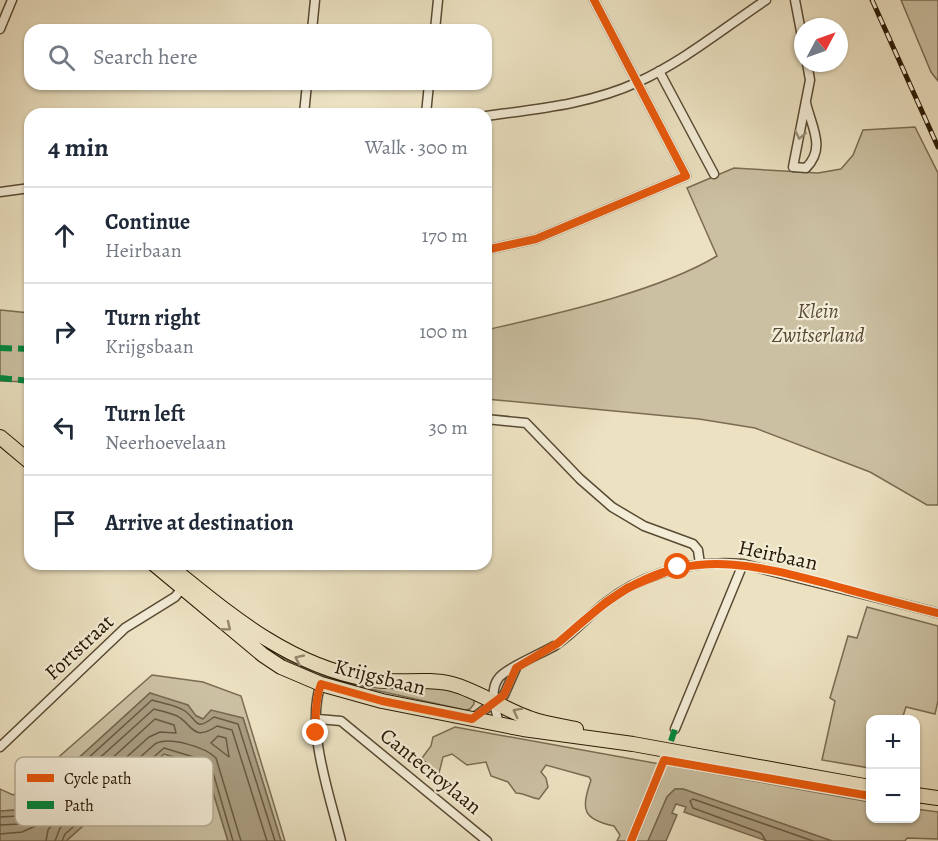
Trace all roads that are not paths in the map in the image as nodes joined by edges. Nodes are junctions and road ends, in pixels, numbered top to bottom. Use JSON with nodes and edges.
{"nodes":[{"id":1,"x":12,"y":0,"type":"edge"},
{"id":2,"x":315,"y":0,"type":"edge"},
{"id":3,"x":438,"y":0,"type":"edge"},
{"id":4,"x":594,"y":0,"type":"edge"},
{"id":5,"x":766,"y":0,"type":"edge"},
{"id":6,"x":795,"y":0,"type":"edge"},
{"id":7,"x":798,"y":18,"type":"edge"},
{"id":8,"x":313,"y":24,"type":"edge"},
{"id":9,"x":436,"y":24,"type":"edge"},
{"id":10,"x":0,"y":29,"type":"edge"},
{"id":11,"x":659,"y":71,"type":"junction"},
{"id":12,"x":809,"y":72,"type":"edge"},
{"id":13,"x":636,"y":82,"type":"junction"},
{"id":14,"x":306,"y":90,"type":"edge"},
{"id":15,"x":428,"y":90,"type":"edge"},
{"id":16,"x":806,"y":103,"type":"junction"},
{"id":17,"x":305,"y":108,"type":"edge"},
{"id":18,"x":427,"y":108,"type":"edge"},
{"id":19,"x":492,"y":115,"type":"edge"},
{"id":20,"x":714,"y":174,"type":"dead end"},
{"id":21,"x":24,"y":189,"type":"edge"},
{"id":22,"x":0,"y":192,"type":"edge"},
{"id":23,"x":492,"y":249,"type":"edge"},
{"id":24,"x":492,"y":420,"type":"edge"},
{"id":25,"x":0,"y":427,"type":"edge"},
{"id":26,"x":0,"y":437,"type":"edge"},
{"id":27,"x":24,"y":447,"type":"edge"},
{"id":28,"x":24,"y":457,"type":"edge"},
{"id":29,"x":700,"y":564,"type":"junction"},
{"id":30,"x":743,"y":564,"type":"junction"},
{"id":31,"x":163,"y":570,"type":"edge"},
{"id":32,"x":172,"y":570,"type":"edge"},
{"id":33,"x":185,"y":585,"type":"junction"},
{"id":34,"x":938,"y":613,"type":"edge"},
{"id":35,"x":321,"y":684,"type":"junction"},
{"id":36,"x":494,"y":700,"type":"junction"},
{"id":37,"x":318,"y":719,"type":"junction"},
{"id":38,"x":472,"y":719,"type":"junction"},
{"id":39,"x":499,"y":724,"type":"junction"},
{"id":40,"x":675,"y":729,"type":"dead end"},
{"id":41,"x":633,"y":744,"type":"junction"},
{"id":42,"x":0,"y":747,"type":"edge"},
{"id":43,"x":656,"y":780,"type":"dead end"},
{"id":44,"x":866,"y":786,"type":"edge"},
{"id":45,"x":920,"y":796,"type":"edge"},
{"id":46,"x":938,"y":798,"type":"edge"},
{"id":47,"x":341,"y":841,"type":"edge"},
{"id":48,"x":488,"y":841,"type":"edge"},
{"id":49,"x":631,"y":841,"type":"edge"}],
"edges":[{"from":1,"to":10,"type":"street"},
{"from":2,"to":8,"type":"street"},
{"from":3,"to":9,"type":"street"},
{"from":4,"to":13,"type":"street"},
{"from":5,"to":11,"type":"street"},
{"from":6,"to":7,"type":"street"},
{"from":11,"to":13,"type":"street"},
{"from":11,"to":20,"type":"street"},
{"from":12,"to":16,"type":"street"},
{"from":13,"to":19,"type":"street"},
{"from":13,"to":23,"type":"street"},
{"from":14,"to":17,"type":"street"},
{"from":15,"to":18,"type":"street"},
{"from":16,"to":16,"type":"street","one_way":true},
{"from":21,"to":22,"type":"street"},
{"from":24,"to":29,"type":"street"},
{"from":25,"to":27,"type":"main road"},
{"from":26,"to":28,"type":"main road"},
{"from":29,"to":30,"type":"street","name":"Heirbaan"},
{"from":29,"to":36,"type":"street","name":"Heirbaan"},
{"from":30,"to":34,"type":"street","name":"Heirbaan"},
{"from":30,"to":40,"type":"street"},
{"from":31,"to":33,"type":"main road","name":"Krijgsbaan"},
{"from":32,"to":33,"type":"main road","name":"Krijgsbaan"},
{"from":33,"to":35,"type":"main road","name":"Krijgsbaan","one_way":true},
{"from":36,"to":33,"type":"main road","name":"Krijgsbaan","one_way":true},
{"from":33,"to":42,"type":"street","name":"Fortstraat"},
{"from":35,"to":37,"type":"street"},
{"from":35,"to":38,"type":"main road","name":"Krijgsbaan"},
{"from":36,"to":38,"type":"street","name":"Heirbaan"},
{"from":36,"to":39,"type":"street"},
{"from":41,"to":36,"type":"main road","name":"Krijgsbaan","one_way":true},
{"from":37,"to":47,"type":"street"},
{"from":37,"to":48,"type":"street","name":"Cantecroylaan"},
{"from":38,"to":39,"type":"main road","name":"Krijgsbaan"},
{"from":39,"to":41,"type":"main road","name":"Krijgsbaan"},
{"from":41,"to":44,"type":"main road","name":"Krijgsbaan"},
{"from":43,"to":49,"type":"street"},
{"from":45,"to":46,"type":"main road"}]}
